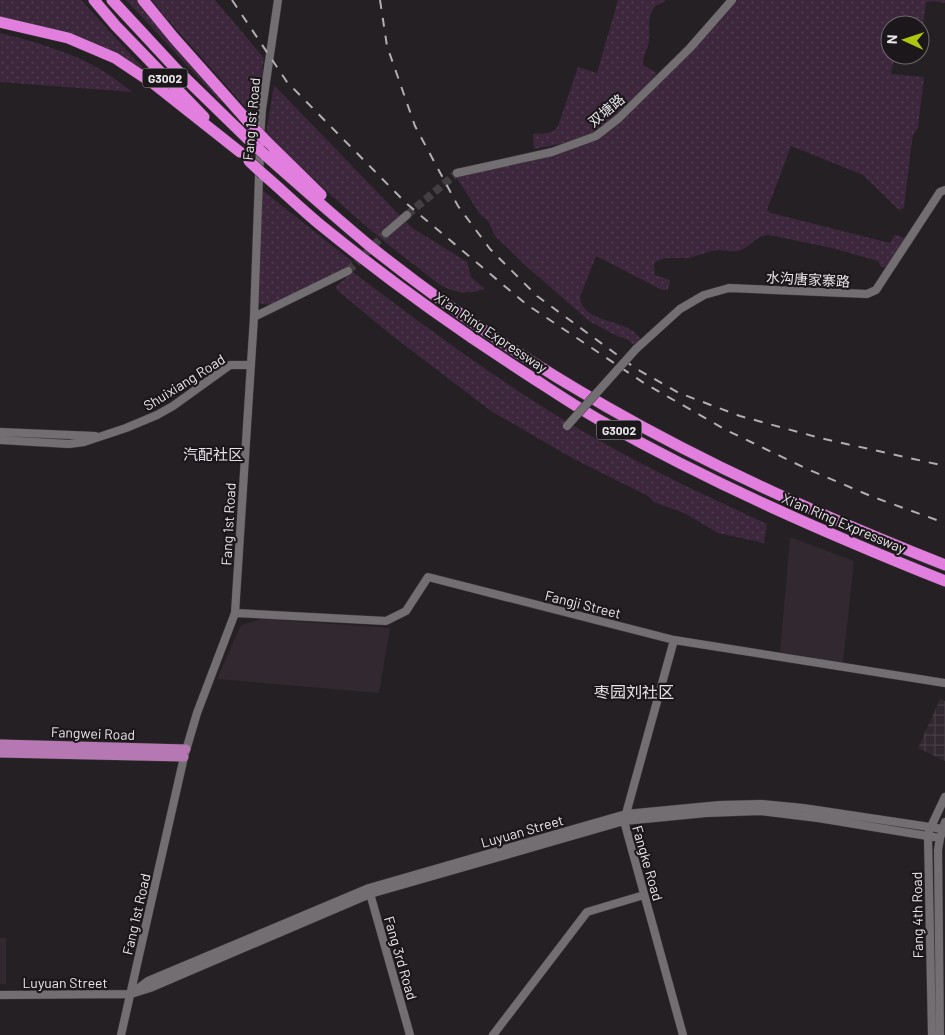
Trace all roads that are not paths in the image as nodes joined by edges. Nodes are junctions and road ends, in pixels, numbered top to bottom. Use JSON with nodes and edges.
{"nodes":[{"id":1,"x":94,"y":0,"type":"edge"},
{"id":2,"x":112,"y":0,"type":"edge"},
{"id":3,"x":143,"y":0,"type":"edge"},
{"id":4,"x":278,"y":0,"type":"edge"},
{"id":5,"x":732,"y":0,"type":"edge"},
{"id":6,"x":0,"y":22,"type":"edge"},
{"id":7,"x":240,"y":152,"type":"junction"},
{"id":8,"x":458,"y":173,"type":"tunnel mouth"},
{"id":9,"x":945,"y":190,"type":"edge"},
{"id":10,"x":407,"y":214,"type":"tunnel mouth"},
{"id":11,"x":386,"y":233,"type":"tunnel mouth"},
{"id":12,"x":371,"y":246,"type":"junction"},
{"id":13,"x":348,"y":271,"type":"tunnel mouth"},
{"id":14,"x":254,"y":317,"type":"junction"},
{"id":15,"x":250,"y":365,"type":"junction"},
{"id":16,"x":567,"y":426,"type":"dead end"},
{"id":17,"x":0,"y":432,"type":"edge"},
{"id":18,"x":105,"y":435,"type":"junction"},
{"id":19,"x":0,"y":440,"type":"edge"},
{"id":20,"x":945,"y":565,"type":"edge"},
{"id":21,"x":945,"y":581,"type":"edge"},
{"id":22,"x":235,"y":613,"type":"junction"},
{"id":23,"x":674,"y":640,"type":"junction"},
{"id":24,"x":945,"y":683,"type":"edge"},
{"id":25,"x":0,"y":744,"type":"edge"},
{"id":26,"x":185,"y":753,"type":"junction"},
{"id":27,"x":0,"y":754,"type":"edge"},
{"id":28,"x":945,"y":797,"type":"edge"},
{"id":29,"x":625,"y":818,"type":"junction"},
{"id":30,"x":944,"y":826,"type":"edge"},
{"id":31,"x":931,"y":827,"type":"junction"},
{"id":32,"x":928,"y":836,"type":"junction"},
{"id":33,"x":940,"y":838,"type":"junction"},
{"id":34,"x":369,"y":891,"type":"junction"},
{"id":35,"x":644,"y":895,"type":"junction"},
{"id":36,"x":131,"y":994,"type":"junction"},
{"id":37,"x":0,"y":995,"type":"edge"},
{"id":38,"x":121,"y":1035,"type":"edge"},
{"id":39,"x":410,"y":1035,"type":"edge"},
{"id":40,"x":493,"y":1035,"type":"edge"},
{"id":41,"x":683,"y":1035,"type":"edge"},
{"id":42,"x":932,"y":1035,"type":"edge"},
{"id":43,"x":940,"y":1035,"type":"edge"}],
"edges":[{"from":1,"to":7,"type":"highway","name":"Xi'an Ring Expressway","number":"G3002"},
{"from":2,"to":12,"type":"highway","name":"Xi'an Ring Expressway","number":"G3002","bridge":true},
{"from":3,"to":12,"type":"highway","bridge":true},
{"from":4,"to":14,"type":"street","name":"Fang 1st Road"},
{"from":5,"to":8,"type":"street","name":"双塘路"},
{"from":6,"to":7,"type":"highway"},
{"from":7,"to":21,"type":"highway","name":"Xi'an Ring Expressway","number":"G3002","bridge":true},
{"from":9,"to":16,"type":"street","name":"水沟唐家寨路","bridge":true},
{"from":10,"to":11,"type":"street"},
{"from":12,"to":20,"type":"highway","name":"Xi'an Ring Expressway","number":"G3002"},
{"from":13,"to":14,"type":"street"},
{"from":14,"to":15,"type":"street","name":"Fang 1st Road"},
{"from":15,"to":18,"type":"street","name":"Shuixiang Road"},
{"from":15,"to":22,"type":"street","name":"Fang 1st Road"},
{"from":17,"to":18,"type":"street","name":"Shuixiang Road"},
{"from":18,"to":19,"type":"street","name":"Shuixiang Road"},
{"from":22,"to":23,"type":"street","name":"Fangji Street"},
{"from":22,"to":26,"type":"street","name":"Fang 1st Road"},
{"from":23,"to":24,"type":"street","name":"Fangji Street"},
{"from":23,"to":29,"type":"street","name":"Fangke Road"},
{"from":25,"to":26,"type":"main road","name":"Fangwei Road"},
{"from":26,"to":27,"type":"main road","name":"Fangwei Road"},
{"from":26,"to":36,"type":"street","name":"Fang 1st Road"},
{"from":28,"to":31,"type":"street","name":"Fang 4th Road"},
{"from":29,"to":31,"type":"street","name":"Luyuan Street"},
{"from":29,"to":32,"type":"street","name":"Luyuan Street"},
{"from":29,"to":34,"type":"street","name":"Luyuan Street"},
{"from":29,"to":35,"type":"street","name":"Fangke Road"},
{"from":30,"to":31,"type":"street","name":"Luyuan Street"},
{"from":30,"to":33,"type":"street","name":"Fang 4th Road"},
{"from":31,"to":32,"type":"street","name":"Fang 4th Road"},
{"from":32,"to":33,"type":"street","name":"Luyuan Street"},
{"from":32,"to":42,"type":"street","name":"Fang 4th Road"},
{"from":33,"to":43,"type":"street","name":"Fang 4th Road"},
{"from":34,"to":36,"type":"street","name":"Luyuan Street"},
{"from":34,"to":39,"type":"street","name":"Fang 3rd Road"},
{"from":35,"to":40,"type":"street"},
{"from":35,"to":41,"type":"street","name":"Fangke Road"},
{"from":36,"to":37,"type":"street","name":"Luyuan Street"},
{"from":36,"to":38,"type":"street","name":"Fang 1st Road"}]}
